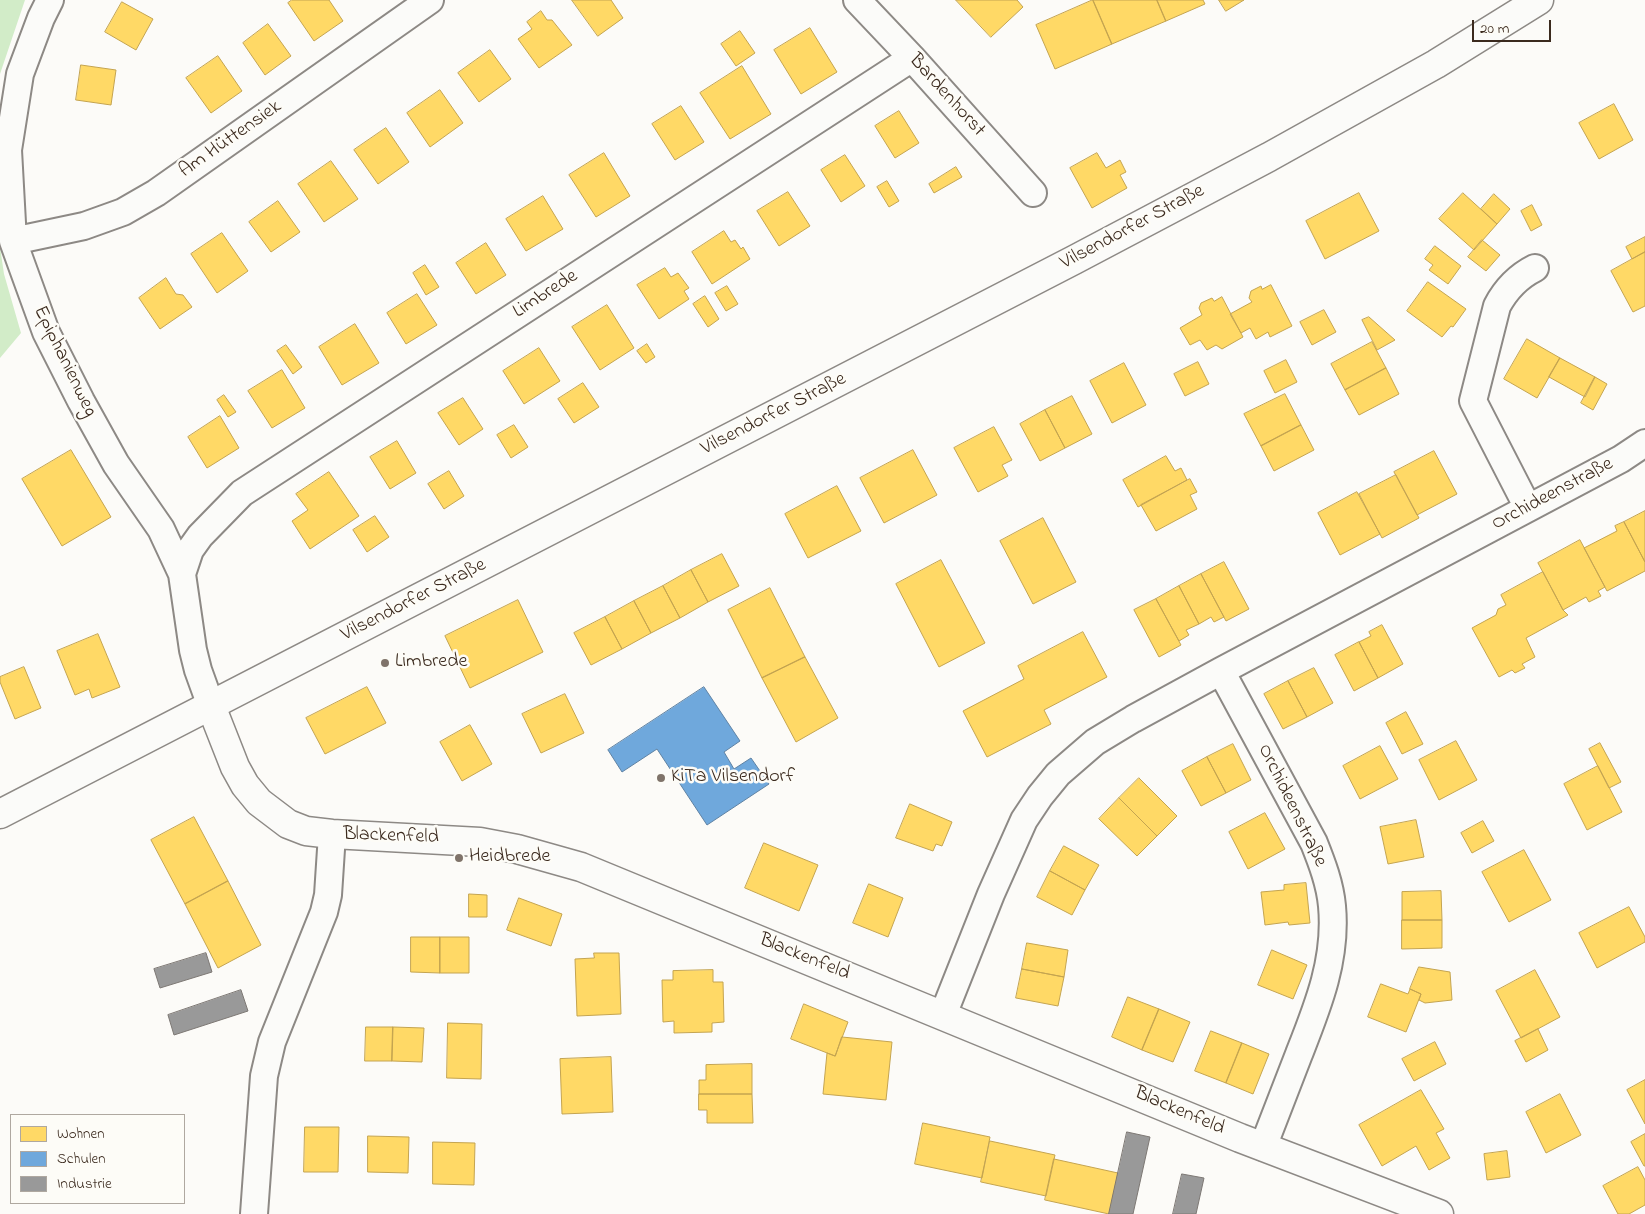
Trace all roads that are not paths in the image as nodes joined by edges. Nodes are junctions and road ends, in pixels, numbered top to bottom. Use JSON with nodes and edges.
{"nodes":[{"id":1,"x":50,"y":0,"type":"edge"},
{"id":2,"x":430,"y":0,"type":"edge"},
{"id":3,"x":857,"y":0,"type":"edge"},
{"id":4,"x":1539,"y":0,"type":"edge"},
{"id":5,"x":912,"y":58,"type":"junction"},
{"id":6,"x":1033,"y":193,"type":"dead end"},
{"id":7,"x":13,"y":241,"type":"junction"},
{"id":8,"x":1535,"y":268,"type":"dead end"},
{"id":9,"x":1645,"y":443,"type":"edge"},
{"id":10,"x":1528,"y":508,"type":"junction"},
{"id":11,"x":182,"y":574,"type":"junction"},
{"id":12,"x":1221,"y":671,"type":"junction"},
{"id":13,"x":211,"y":706,"type":"junction"},
{"id":14,"x":0,"y":814,"type":"edge"},
{"id":15,"x":332,"y":834,"type":"junction"},
{"id":16,"x":943,"y":1015,"type":"junction"},
{"id":17,"x":1262,"y":1147,"type":"junction"},
{"id":18,"x":254,"y":1214,"type":"edge"},
{"id":19,"x":1439,"y":1214,"type":"edge"}],
"edges":[{"from":1,"to":7,"type":"street","name":"Epiphanienweg"},
{"from":2,"to":7,"type":"street","name":"Am Hüttensiek"},
{"from":3,"to":5,"type":"street","name":"Bardenhorst"},
{"from":4,"to":13,"type":"main road","name":"Vilsendorfer Straße"},
{"from":5,"to":6,"type":"street","name":"Bardenhorst"},
{"from":5,"to":11,"type":"street","name":"Limbrede"},
{"from":7,"to":11,"type":"street","name":"Epiphanienweg"},
{"from":8,"to":10,"type":"street"},
{"from":9,"to":10,"type":"street","name":"Orchideenstraße"},
{"from":10,"to":12,"type":"street","name":"Orchideenstraße"},
{"from":11,"to":13,"type":"street","name":"Epiphanienweg"},
{"from":12,"to":16,"type":"street","name":"Orchideenstraße"},
{"from":12,"to":17,"type":"street","name":"Orchideenstraße"},
{"from":13,"to":14,"type":"main road","name":"Vilsendorfer Straße"},
{"from":13,"to":15,"type":"main road","name":"Blackenfeld"},
{"from":15,"to":16,"type":"main road","name":"Blackenfeld"},
{"from":15,"to":18,"type":"street"},
{"from":16,"to":17,"type":"main road","name":"Blackenfeld"},
{"from":17,"to":19,"type":"main road","name":"Blackenfeld"}]}
